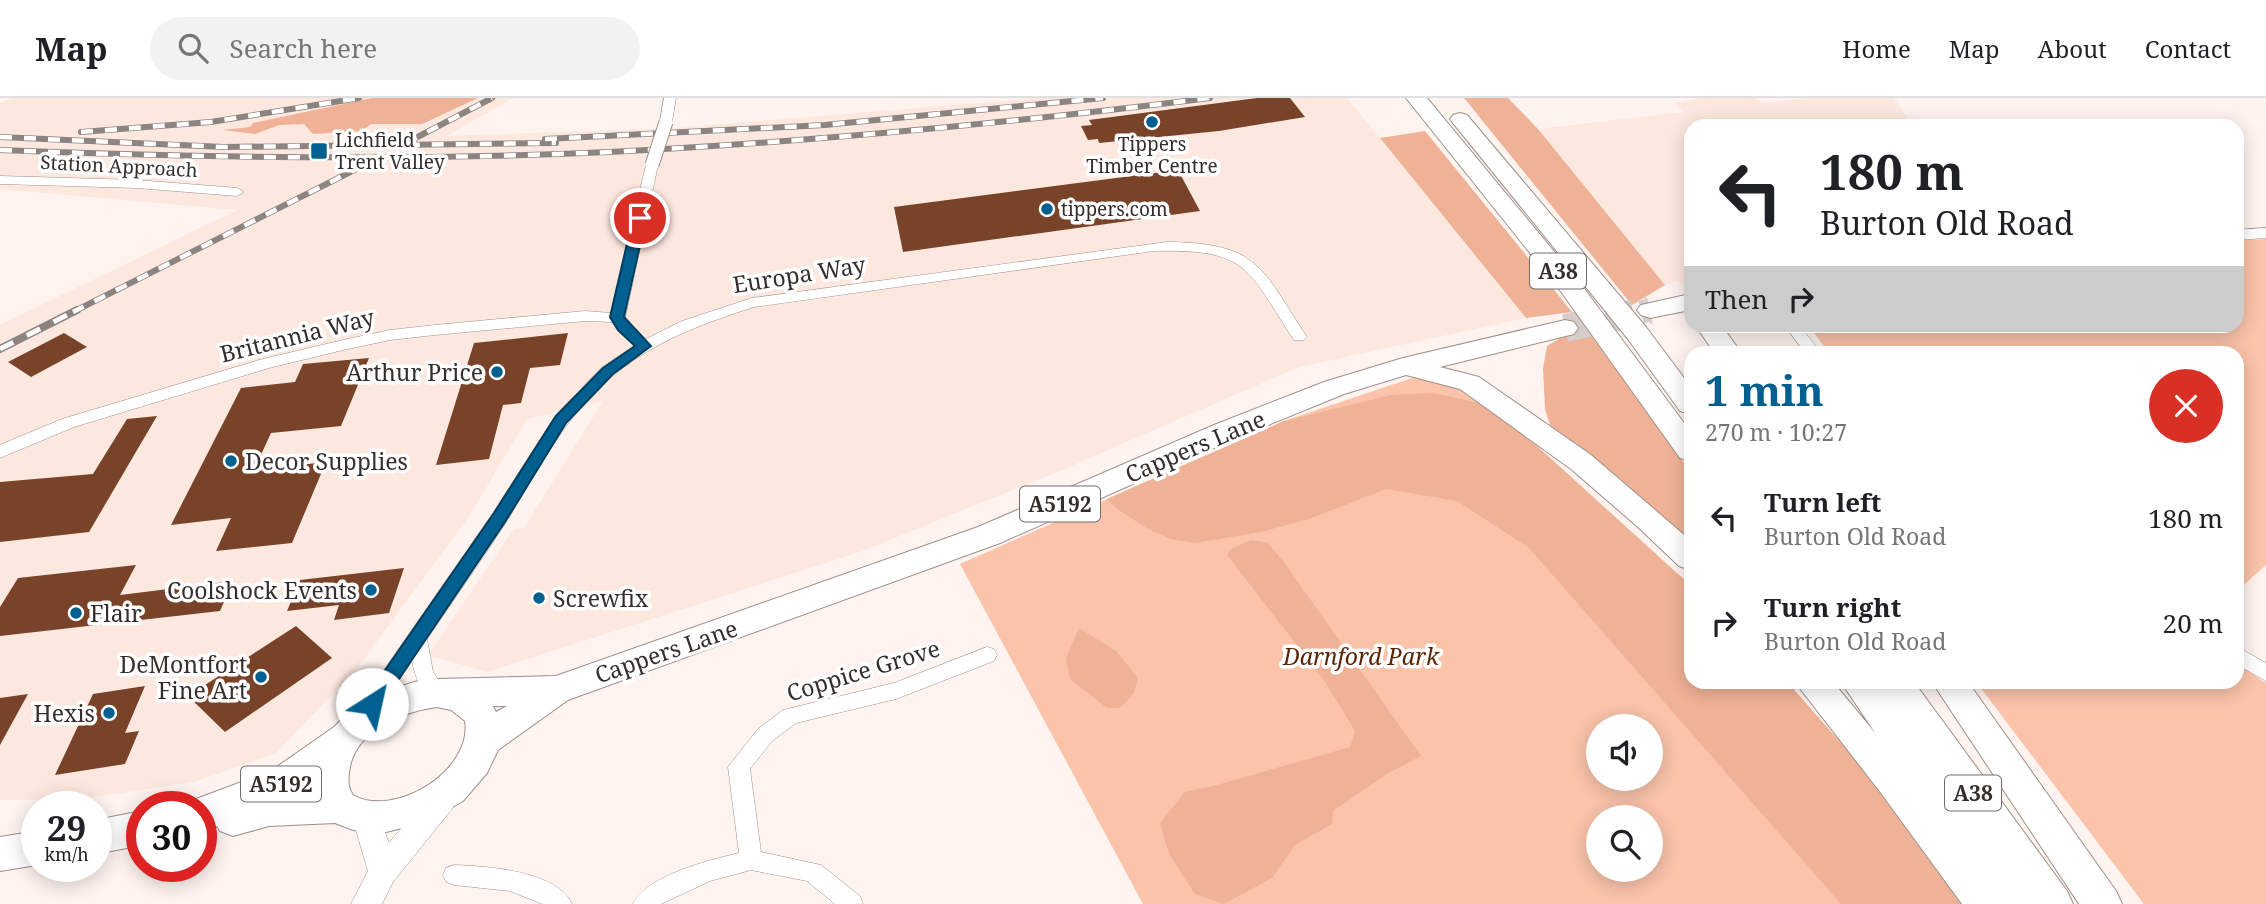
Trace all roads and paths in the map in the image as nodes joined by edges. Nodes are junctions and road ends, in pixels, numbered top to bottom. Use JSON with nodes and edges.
{"nodes":[{"id":1,"x":670,"y":98,"type":"edge"},
{"id":2,"x":1416,"y":98,"type":"edge"},
{"id":3,"x":1442,"y":98,"type":"edge"},
{"id":4,"x":0,"y":180,"type":"edge"},
{"id":5,"x":237,"y":192,"type":"dead end"},
{"id":6,"x":2266,"y":233,"type":"edge"},
{"id":7,"x":2244,"y":234,"type":"edge"},
{"id":8,"x":1684,"y":303,"type":"edge"},
{"id":9,"x":1650,"y":310,"type":"tunnel mouth"},
{"id":10,"x":617,"y":317,"type":"junction"},
{"id":11,"x":1565,"y":328,"type":"tunnel mouth"},
{"id":12,"x":1299,"y":337,"type":"dead end"},
{"id":13,"x":644,"y":346,"type":"junction"},
{"id":14,"x":1468,"y":351,"type":"junction"},
{"id":15,"x":1403,"y":368,"type":"junction"},
{"id":16,"x":1469,"y":383,"type":"junction"},
{"id":17,"x":1684,"y":397,"type":"edge"},
{"id":18,"x":1684,"y":443,"type":"edge"},
{"id":19,"x":0,"y":452,"type":"edge"},
{"id":20,"x":1684,"y":552,"type":"edge"},
{"id":21,"x":417,"y":638,"type":"junction"},
{"id":22,"x":987,"y":655,"type":"dead end"},
{"id":23,"x":2244,"y":659,"type":"edge"},
{"id":24,"x":2266,"y":673,"type":"edge"},
{"id":25,"x":1817,"y":689,"type":"edge"},
{"id":26,"x":1863,"y":689,"type":"edge"},
{"id":27,"x":1899,"y":689,"type":"edge"},
{"id":28,"x":1953,"y":689,"type":"edge"},
{"id":29,"x":556,"y":690,"type":"junction"},
{"id":30,"x":441,"y":693,"type":"junction"},
{"id":31,"x":353,"y":730,"type":"junction"},
{"id":32,"x":484,"y":740,"type":"junction"},
{"id":33,"x":449,"y":792,"type":"junction"},
{"id":34,"x":217,"y":809,"type":"edge"},
{"id":35,"x":353,"y":811,"type":"junction"},
{"id":36,"x":217,"y":822,"type":"edge"},
{"id":37,"x":21,"y":851,"type":"edge"},
{"id":38,"x":0,"y":854,"type":"edge"},
{"id":39,"x":751,"y":860,"type":"junction"},
{"id":40,"x":383,"y":872,"type":"junction"},
{"id":41,"x":454,"y":875,"type":"dead end"},
{"id":42,"x":366,"y":904,"type":"edge"},
{"id":43,"x":561,"y":904,"type":"edge"},
{"id":44,"x":644,"y":904,"type":"edge"},
{"id":45,"x":852,"y":904,"type":"edge"},
{"id":46,"x":1985,"y":904,"type":"edge"},
{"id":47,"x":2013,"y":904,"type":"edge"},
{"id":48,"x":2053,"y":904,"type":"edge"},
{"id":49,"x":2102,"y":904,"type":"edge"}],
"edges":[{"from":1,"to":10,"type":"street","bridge":true},
{"from":2,"to":18,"type":"highway","number":"A38"},
{"from":3,"to":17,"type":"highway","number":"A38"},
{"from":4,"to":5,"type":"street","name":"Station Approach"},
{"from":6,"to":7,"type":"street"},
{"from":8,"to":9,"type":"highway"},
{"from":10,"to":13,"type":"street"},
{"from":10,"to":19,"type":"street","name":"Britannia Way"},
{"from":11,"to":14,"type":"highway","name":"Cappers Lane","number":"A5192"},
{"from":12,"to":13,"type":"street","name":"Europa Way"},
{"from":13,"to":21,"type":"street","name":"Europa Way"},
{"from":14,"to":15,"type":"highway","name":"Cappers Lane","number":"A5192"},
{"from":14,"to":16,"type":"highway"},
{"from":15,"to":16,"type":"highway"},
{"from":15,"to":29,"type":"highway","name":"Cappers Lane","number":"A5192"},
{"from":16,"to":20,"type":"highway"},
{"from":21,"to":30,"type":"street"},
{"from":21,"to":31,"type":"street","name":"Europa Way"},
{"from":22,"to":39,"type":"street","name":"Coppice Grove"},
{"from":23,"to":24,"type":"street"},
{"from":25,"to":46,"type":"highway"},
{"from":26,"to":47,"type":"highway","number":"A38"},
{"from":27,"to":48,"type":"highway","number":"A38"},
{"from":28,"to":49,"type":"highway"},
{"from":29,"to":30,"type":"highway","name":"Cappers Lane","number":"A5192"},
{"from":29,"to":32,"type":"highway","name":"Cappers Lane","number":"A5192"},
{"from":30,"to":31,"type":"highway"},
{"from":30,"to":32,"type":"highway"},
{"from":31,"to":34,"type":"highway","number":"A5192"},
{"from":31,"to":35,"type":"highway"},
{"from":32,"to":33,"type":"highway"},
{"from":33,"to":35,"type":"highway"},
{"from":33,"to":40,"type":"street"},
{"from":35,"to":36,"type":"highway","number":"A5192"},
{"from":35,"to":40,"type":"street"},
{"from":37,"to":38,"type":"highway"},
{"from":39,"to":44,"type":"street"},
{"from":39,"to":45,"type":"street"},
{"from":40,"to":42,"type":"street"},
{"from":41,"to":43,"type":"street"}]}
